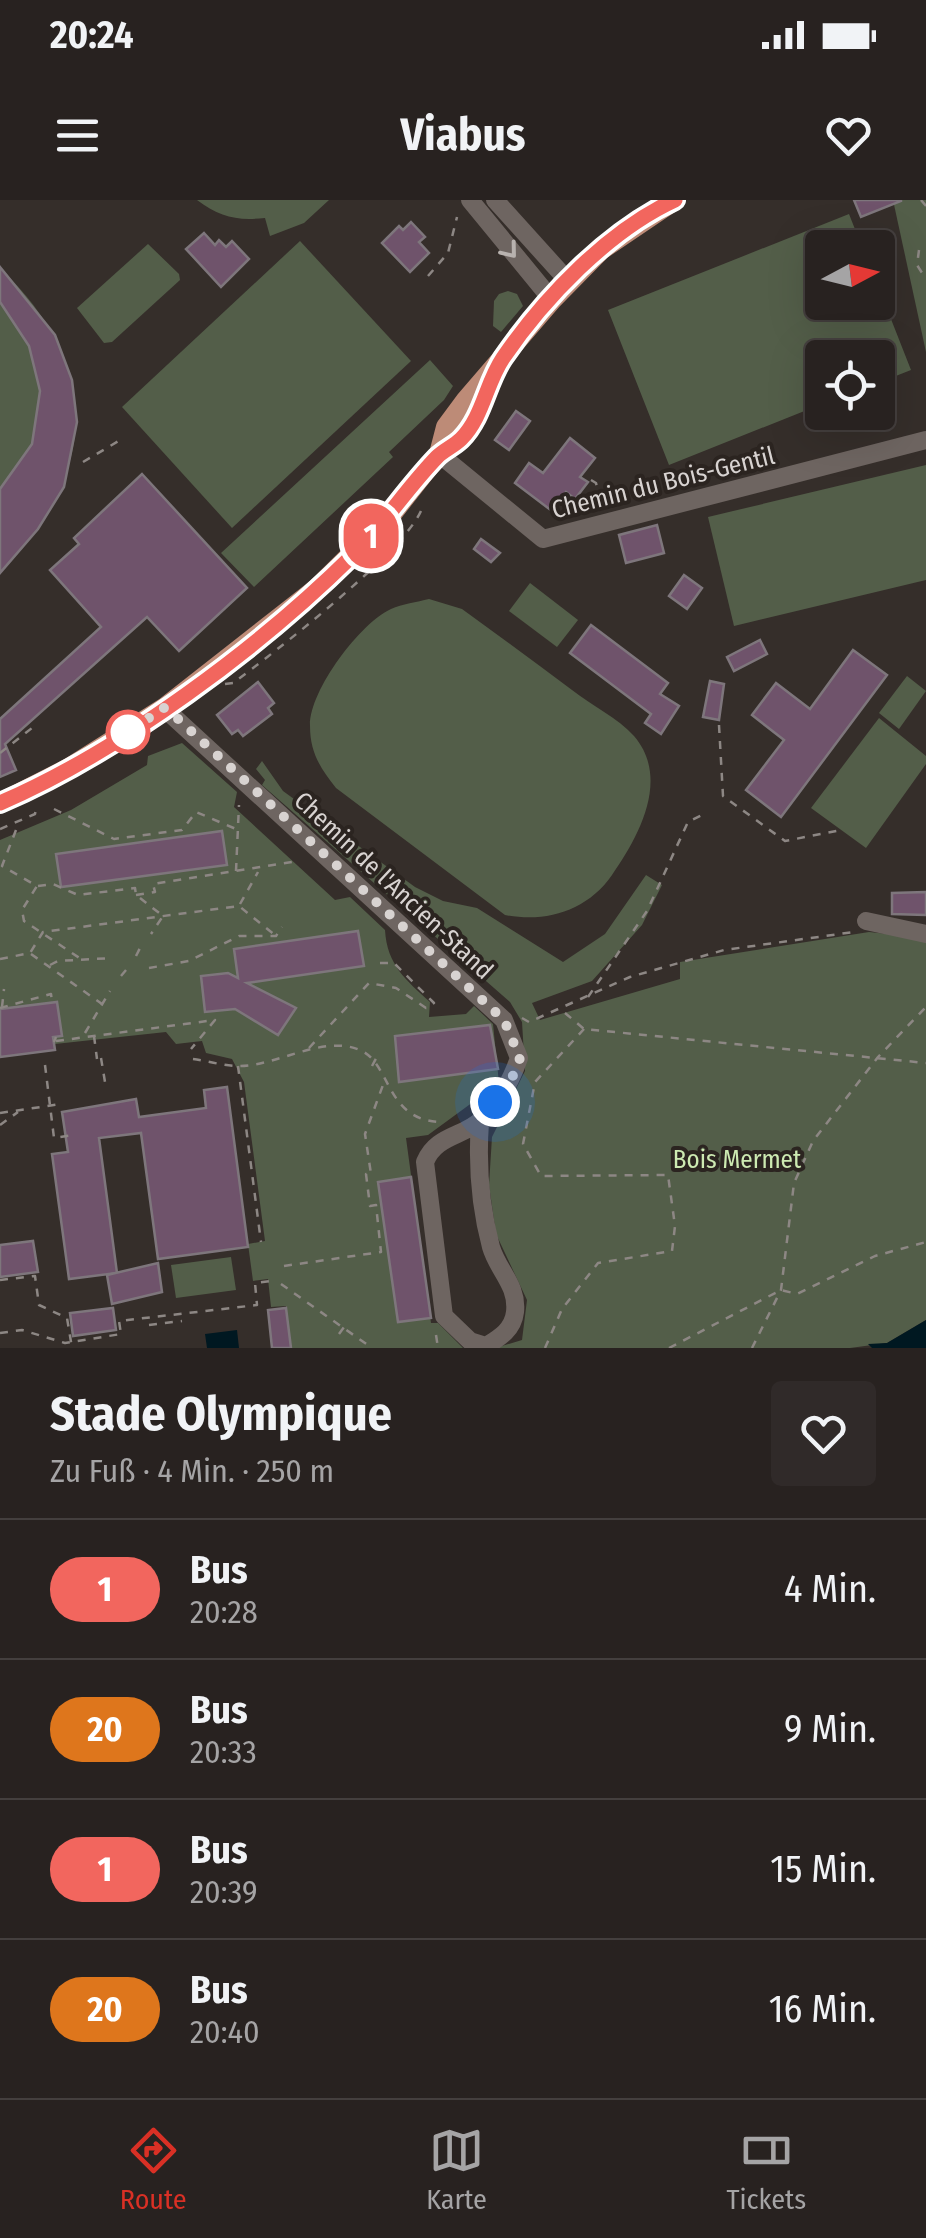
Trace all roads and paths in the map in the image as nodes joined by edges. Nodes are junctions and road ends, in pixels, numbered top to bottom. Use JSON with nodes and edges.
{"nodes":[{"id":1,"x":470,"y":200,"type":"edge"},
{"id":2,"x":494,"y":200,"type":"edge"},
{"id":3,"x":675,"y":200,"type":"edge"},
{"id":4,"x":921,"y":200,"type":"edge"},
{"id":5,"x":926,"y":206,"type":"edge"},
{"id":6,"x":457,"y":217,"type":"dead end"},
{"id":7,"x":920,"y":250,"type":"dead end"},
{"id":8,"x":428,"y":276,"type":"dead end"},
{"id":9,"x":926,"y":279,"type":"edge"},
{"id":10,"x":569,"y":282,"type":"junction"},
{"id":11,"x":552,"y":300,"type":"junction"},
{"id":12,"x":122,"y":440,"type":"dead end"},
{"id":13,"x":926,"y":440,"type":"edge"},
{"id":14,"x":439,"y":454,"type":"junction"},
{"id":15,"x":83,"y":462,"type":"dead end"},
{"id":16,"x":591,"y":480,"type":"dead end"},
{"id":17,"x":602,"y":508,"type":"dead end"},
{"id":18,"x":164,"y":708,"type":"junction"},
{"id":19,"x":719,"y":725,"type":"dead end"},
{"id":20,"x":32,"y":728,"type":"dead end"},
{"id":21,"x":0,"y":752,"type":"edge"},
{"id":22,"x":0,"y":803,"type":"edge"},
{"id":23,"x":239,"y":805,"type":"dead end"},
{"id":24,"x":54,"y":809,"type":"dead end"},
{"id":25,"x":702,"y":814,"type":"dead end"},
{"id":26,"x":236,"y":829,"type":"junction"},
{"id":27,"x":16,"y":830,"type":"dead end"},
{"id":28,"x":841,"y":830,"type":"dead end"},
{"id":29,"x":298,"y":860,"type":"dead end"},
{"id":30,"x":259,"y":870,"type":"junction"},
{"id":31,"x":236,"y":873,"type":"junction"},
{"id":32,"x":37,"y":886,"type":"junction"},
{"id":33,"x":136,"y":895,"type":"junction"},
{"id":34,"x":240,"y":906,"type":"junction"},
{"id":35,"x":163,"y":916,"type":"junction"},
{"id":36,"x":866,"y":922,"type":"joint"},
{"id":37,"x":282,"y":927,"type":"dead end"},
{"id":38,"x":43,"y":932,"type":"junction"},
{"id":39,"x":151,"y":934,"type":"dead end"},
{"id":40,"x":926,"y":934,"type":"edge"},
{"id":41,"x":276,"y":936,"type":"junction"},
{"id":42,"x":140,"y":948,"type":"dead end"},
{"id":43,"x":30,"y":953,"type":"junction"},
{"id":44,"x":136,"y":956,"type":"dead end"},
{"id":45,"x":112,"y":958,"type":"dead end"},
{"id":46,"x":0,"y":959,"type":"edge"},
{"id":47,"x":81,"y":959,"type":"junction"},
{"id":48,"x":375,"y":963,"type":"dead end"},
{"id":49,"x":48,"y":966,"type":"junction"},
{"id":50,"x":149,"y":968,"type":"dead end"},
{"id":51,"x":126,"y":970,"type":"dead end"},
{"id":52,"x":122,"y":976,"type":"dead end"},
{"id":53,"x":4,"y":989,"type":"dead end"},
{"id":54,"x":110,"y":992,"type":"dead end"},
{"id":55,"x":587,"y":998,"type":"junction"},
{"id":56,"x":52,"y":1002,"type":"dead end"},
{"id":57,"x":102,"y":1004,"type":"junction"},
{"id":58,"x":926,"y":1007,"type":"edge"},
{"id":59,"x":1,"y":1008,"type":"edge"},
{"id":60,"x":563,"y":1010,"type":"junction"},
{"id":61,"x":513,"y":1013,"type":"dead end"},
{"id":62,"x":584,"y":1028,"type":"junction"},
{"id":63,"x":94,"y":1035,"type":"junction"},
{"id":64,"x":84,"y":1036,"type":"junction"},
{"id":65,"x":55,"y":1040,"type":"dead end"},
{"id":66,"x":192,"y":1049,"type":"dead end"},
{"id":67,"x":308,"y":1050,"type":"junction"},
{"id":68,"x":380,"y":1053,"type":"dead end"},
{"id":69,"x":878,"y":1056,"type":"junction"},
{"id":70,"x":193,"y":1059,"type":"dead end"},
{"id":71,"x":926,"y":1063,"type":"edge"},
{"id":72,"x":374,"y":1064,"type":"junction"},
{"id":73,"x":45,"y":1065,"type":"dead end"},
{"id":74,"x":238,"y":1066,"type":"junction"},
{"id":75,"x":105,"y":1082,"type":"dead end"},
{"id":76,"x":384,"y":1083,"type":"junction"},
{"id":77,"x":58,"y":1105,"type":"dead end"},
{"id":78,"x":19,"y":1110,"type":"junction"},
{"id":79,"x":0,"y":1114,"type":"edge"},
{"id":80,"x":0,"y":1125,"type":"edge"},
{"id":81,"x":471,"y":1126,"type":"junction"},
{"id":82,"x":72,"y":1135,"type":"dead end"},
{"id":83,"x":261,"y":1242,"type":"dead end"},
{"id":84,"x":926,"y":1242,"type":"edge"},
{"id":85,"x":284,"y":1266,"type":"dead end"},
{"id":86,"x":0,"y":1280,"type":"edge"},
{"id":87,"x":271,"y":1281,"type":"dead end"},
{"id":88,"x":281,"y":1284,"type":"dead end"},
{"id":89,"x":781,"y":1290,"type":"junction"},
{"id":90,"x":182,"y":1321,"type":"dead end"},
{"id":91,"x":346,"y":1323,"type":"dead end"},
{"id":92,"x":149,"y":1325,"type":"dead end"},
{"id":93,"x":343,"y":1328,"type":"junction"},
{"id":94,"x":0,"y":1333,"type":"edge"},
{"id":95,"x":339,"y":1334,"type":"dead end"},
{"id":96,"x":70,"y":1341,"type":"junction"},
{"id":97,"x":369,"y":1347,"type":"edge"},
{"id":98,"x":72,"y":1348,"type":"edge"},
{"id":99,"x":545,"y":1348,"type":"edge"},
{"id":100,"x":669,"y":1348,"type":"edge"},
{"id":101,"x":752,"y":1348,"type":"edge"}],
"edges":[{"from":1,"to":11,"type":"street","one_way":true},
{"from":2,"to":10,"type":"street"},
{"from":3,"to":10,"type":"main road"},
{"from":4,"to":5,"type":"path"},
{"from":6,"to":8,"type":"path"},
{"from":7,"to":9,"type":"path"},
{"from":10,"to":11,"type":"main road"},
{"from":11,"to":14,"type":"main road"},
{"from":12,"to":15,"type":"path"},
{"from":13,"to":14,"type":"street","name":"Chemin du Bois-Gentil"},
{"from":14,"to":18,"type":"main road"},
{"from":16,"to":17,"type":"path"},
{"from":18,"to":22,"type":"main road"},
{"from":18,"to":81,"type":"street","name":"Chemin de l'Ancien-Stand"},
{"from":19,"to":28,"type":"path"},
{"from":20,"to":21,"type":"path"},
{"from":23,"to":26,"type":"path"},
{"from":24,"to":26,"type":"path"},
{"from":25,"to":55,"type":"path"},
{"from":26,"to":31,"type":"path"},
{"from":27,"to":32,"type":"path"},
{"from":29,"to":30,"type":"path"},
{"from":30,"to":31,"type":"path"},
{"from":30,"to":34,"type":"path"},
{"from":31,"to":33,"type":"path"},
{"from":32,"to":33,"type":"path"},
{"from":32,"to":38,"type":"path"},
{"from":33,"to":35,"type":"path"},
{"from":34,"to":35,"type":"path"},
{"from":34,"to":41,"type":"path"},
{"from":35,"to":38,"type":"path"},
{"from":35,"to":39,"type":"path"},
{"from":36,"to":40,"type":"street"},
{"from":36,"to":55,"type":"path"},
{"from":37,"to":41,"type":"path"},
{"from":38,"to":43,"type":"path"},
{"from":38,"to":47,"type":"path"},
{"from":41,"to":50,"type":"path"},
{"from":42,"to":44,"type":"path"},
{"from":43,"to":46,"type":"path"},
{"from":43,"to":49,"type":"path"},
{"from":45,"to":47,"type":"path"},
{"from":47,"to":49,"type":"path"},
{"from":48,"to":67,"type":"path"},
{"from":49,"to":57,"type":"path"},
{"from":51,"to":52,"type":"path"},
{"from":53,"to":59,"type":"path"},
{"from":54,"to":57,"type":"path"},
{"from":55,"to":60,"type":"path"},
{"from":56,"to":59,"type":"path"},
{"from":57,"to":64,"type":"path"},
{"from":58,"to":69,"type":"path"},
{"from":60,"to":61,"type":"path"},
{"from":60,"to":62,"type":"path"},
{"from":62,"to":69,"type":"path"},
{"from":62,"to":99,"type":"path"},
{"from":63,"to":64,"type":"path"},
{"from":63,"to":66,"type":"path"},
{"from":63,"to":75,"type":"path"},
{"from":64,"to":65,"type":"path"},
{"from":67,"to":72,"type":"path"},
{"from":67,"to":74,"type":"path"},
{"from":68,"to":72,"type":"path"},
{"from":69,"to":71,"type":"path"},
{"from":69,"to":89,"type":"path"},
{"from":70,"to":74,"type":"path"},
{"from":72,"to":76,"type":"path"},
{"from":73,"to":82,"type":"path"},
{"from":74,"to":83,"type":"path"},
{"from":76,"to":81,"type":"path"},
{"from":76,"to":85,"type":"path"},
{"from":77,"to":78,"type":"path"},
{"from":78,"to":79,"type":"path"},
{"from":78,"to":80,"type":"path"},
{"from":81,"to":81,"type":"street","name":"Chemin de l'Ancien-Stand"},
{"from":84,"to":89,"type":"path"},
{"from":86,"to":96,"type":"path"},
{"from":87,"to":96,"type":"path"},
{"from":88,"to":93,"type":"path"},
{"from":89,"to":100,"type":"path"},
{"from":89,"to":101,"type":"path"},
{"from":90,"to":92,"type":"path"},
{"from":91,"to":93,"type":"path"},
{"from":93,"to":95,"type":"path"},
{"from":93,"to":97,"type":"path"},
{"from":94,"to":96,"type":"path"},
{"from":96,"to":98,"type":"path"}]}
